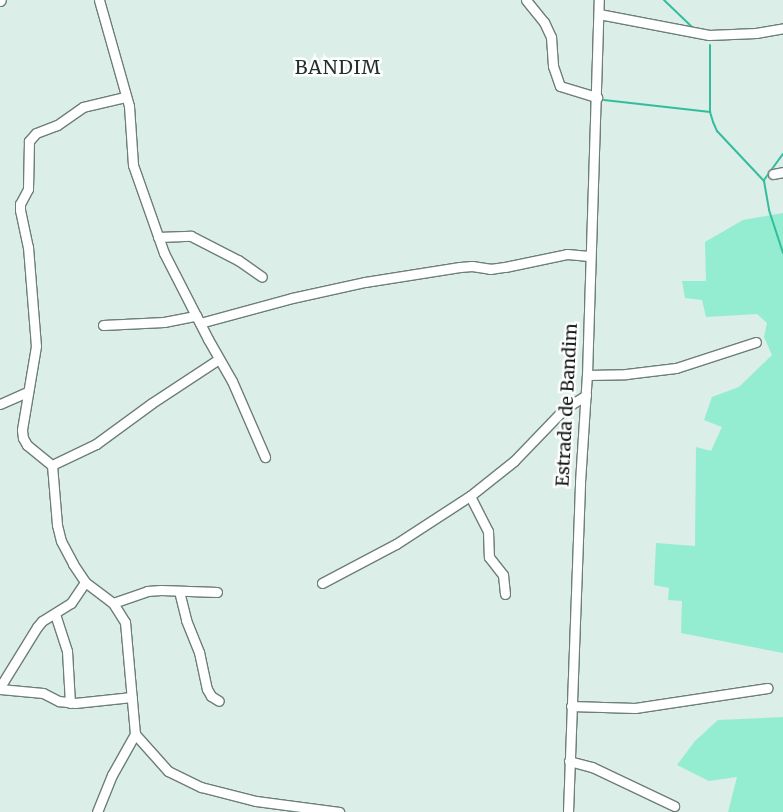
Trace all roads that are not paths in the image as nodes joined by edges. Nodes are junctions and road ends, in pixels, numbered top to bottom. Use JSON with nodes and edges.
{"nodes":[{"id":1,"x":99,"y":0,"type":"edge"},
{"id":2,"x":526,"y":0,"type":"edge"},
{"id":3,"x":599,"y":0,"type":"edge"},
{"id":4,"x":599,"y":14,"type":"junction"},
{"id":5,"x":783,"y":28,"type":"edge"},
{"id":6,"x":126,"y":96,"type":"junction"},
{"id":7,"x":597,"y":97,"type":"junction"},
{"id":8,"x":783,"y":172,"type":"edge"},
{"id":9,"x":773,"y":174,"type":"dead end"},
{"id":10,"x":158,"y":237,"type":"junction"},
{"id":11,"x":590,"y":256,"type":"junction"},
{"id":12,"x":262,"y":277,"type":"dead end"},
{"id":13,"x":198,"y":320,"type":"junction"},
{"id":14,"x":103,"y":325,"type":"dead end"},
{"id":15,"x":756,"y":342,"type":"dead end"},
{"id":16,"x":219,"y":360,"type":"junction"},
{"id":17,"x":587,"y":375,"type":"junction"},
{"id":18,"x":27,"y":392,"type":"junction"},
{"id":19,"x":586,"y":395,"type":"junction"},
{"id":20,"x":0,"y":404,"type":"edge"},
{"id":21,"x":265,"y":457,"type":"dead end"},
{"id":22,"x":52,"y":465,"type":"junction"},
{"id":23,"x":470,"y":496,"type":"junction"},
{"id":24,"x":85,"y":582,"type":"junction"},
{"id":25,"x":322,"y":583,"type":"dead end"},
{"id":26,"x":179,"y":591,"type":"junction"},
{"id":27,"x":217,"y":592,"type":"dead end"},
{"id":28,"x":505,"y":594,"type":"dead end"},
{"id":29,"x":113,"y":603,"type":"junction"},
{"id":30,"x":55,"y":614,"type":"junction"},
{"id":31,"x":0,"y":688,"type":"edge"},
{"id":32,"x":768,"y":688,"type":"dead end"},
{"id":33,"x":132,"y":697,"type":"junction"},
{"id":34,"x":218,"y":701,"type":"dead end"},
{"id":35,"x":70,"y":703,"type":"junction"},
{"id":36,"x":571,"y":706,"type":"junction"},
{"id":37,"x":135,"y":734,"type":"junction"},
{"id":38,"x":569,"y":761,"type":"junction"},
{"id":39,"x":674,"y":806,"type":"dead end"},
{"id":40,"x":97,"y":812,"type":"edge"},
{"id":41,"x":339,"y":812,"type":"edge"},
{"id":42,"x":568,"y":812,"type":"edge"}],
"edges":[{"from":1,"to":6,"type":"street"},
{"from":2,"to":7,"type":"street"},
{"from":3,"to":4,"type":"street","name":"Estrada de Bandim"},
{"from":4,"to":5,"type":"street"},
{"from":4,"to":7,"type":"street","name":"Estrada de Bandim"},
{"from":6,"to":10,"type":"street"},
{"from":6,"to":18,"type":"street"},
{"from":7,"to":11,"type":"street","name":"Estrada de Bandim"},
{"from":8,"to":9,"type":"street"},
{"from":10,"to":12,"type":"street"},
{"from":10,"to":13,"type":"street"},
{"from":11,"to":13,"type":"street"},
{"from":11,"to":17,"type":"street","name":"Estrada de Bandim"},
{"from":13,"to":14,"type":"street"},
{"from":13,"to":16,"type":"street"},
{"from":15,"to":17,"type":"street"},
{"from":16,"to":21,"type":"street"},
{"from":16,"to":22,"type":"street"},
{"from":17,"to":19,"type":"street","name":"Estrada de Bandim"},
{"from":18,"to":20,"type":"street"},
{"from":18,"to":22,"type":"street"},
{"from":19,"to":23,"type":"street"},
{"from":19,"to":36,"type":"street","name":"Estrada de Bandim"},
{"from":22,"to":24,"type":"street"},
{"from":23,"to":25,"type":"street"},
{"from":23,"to":28,"type":"street"},
{"from":24,"to":29,"type":"street"},
{"from":24,"to":30,"type":"street"},
{"from":26,"to":27,"type":"street"},
{"from":26,"to":29,"type":"street"},
{"from":26,"to":34,"type":"street"},
{"from":29,"to":33,"type":"street"},
{"from":30,"to":31,"type":"street"},
{"from":30,"to":35,"type":"street"},
{"from":31,"to":35,"type":"street"},
{"from":32,"to":36,"type":"street"},
{"from":33,"to":35,"type":"street"},
{"from":33,"to":37,"type":"street"},
{"from":36,"to":38,"type":"street","name":"Estrada de Bandim"},
{"from":37,"to":40,"type":"street"},
{"from":37,"to":41,"type":"street"},
{"from":38,"to":39,"type":"street"},
{"from":38,"to":42,"type":"street","name":"Estrada de Bandim"}]}
